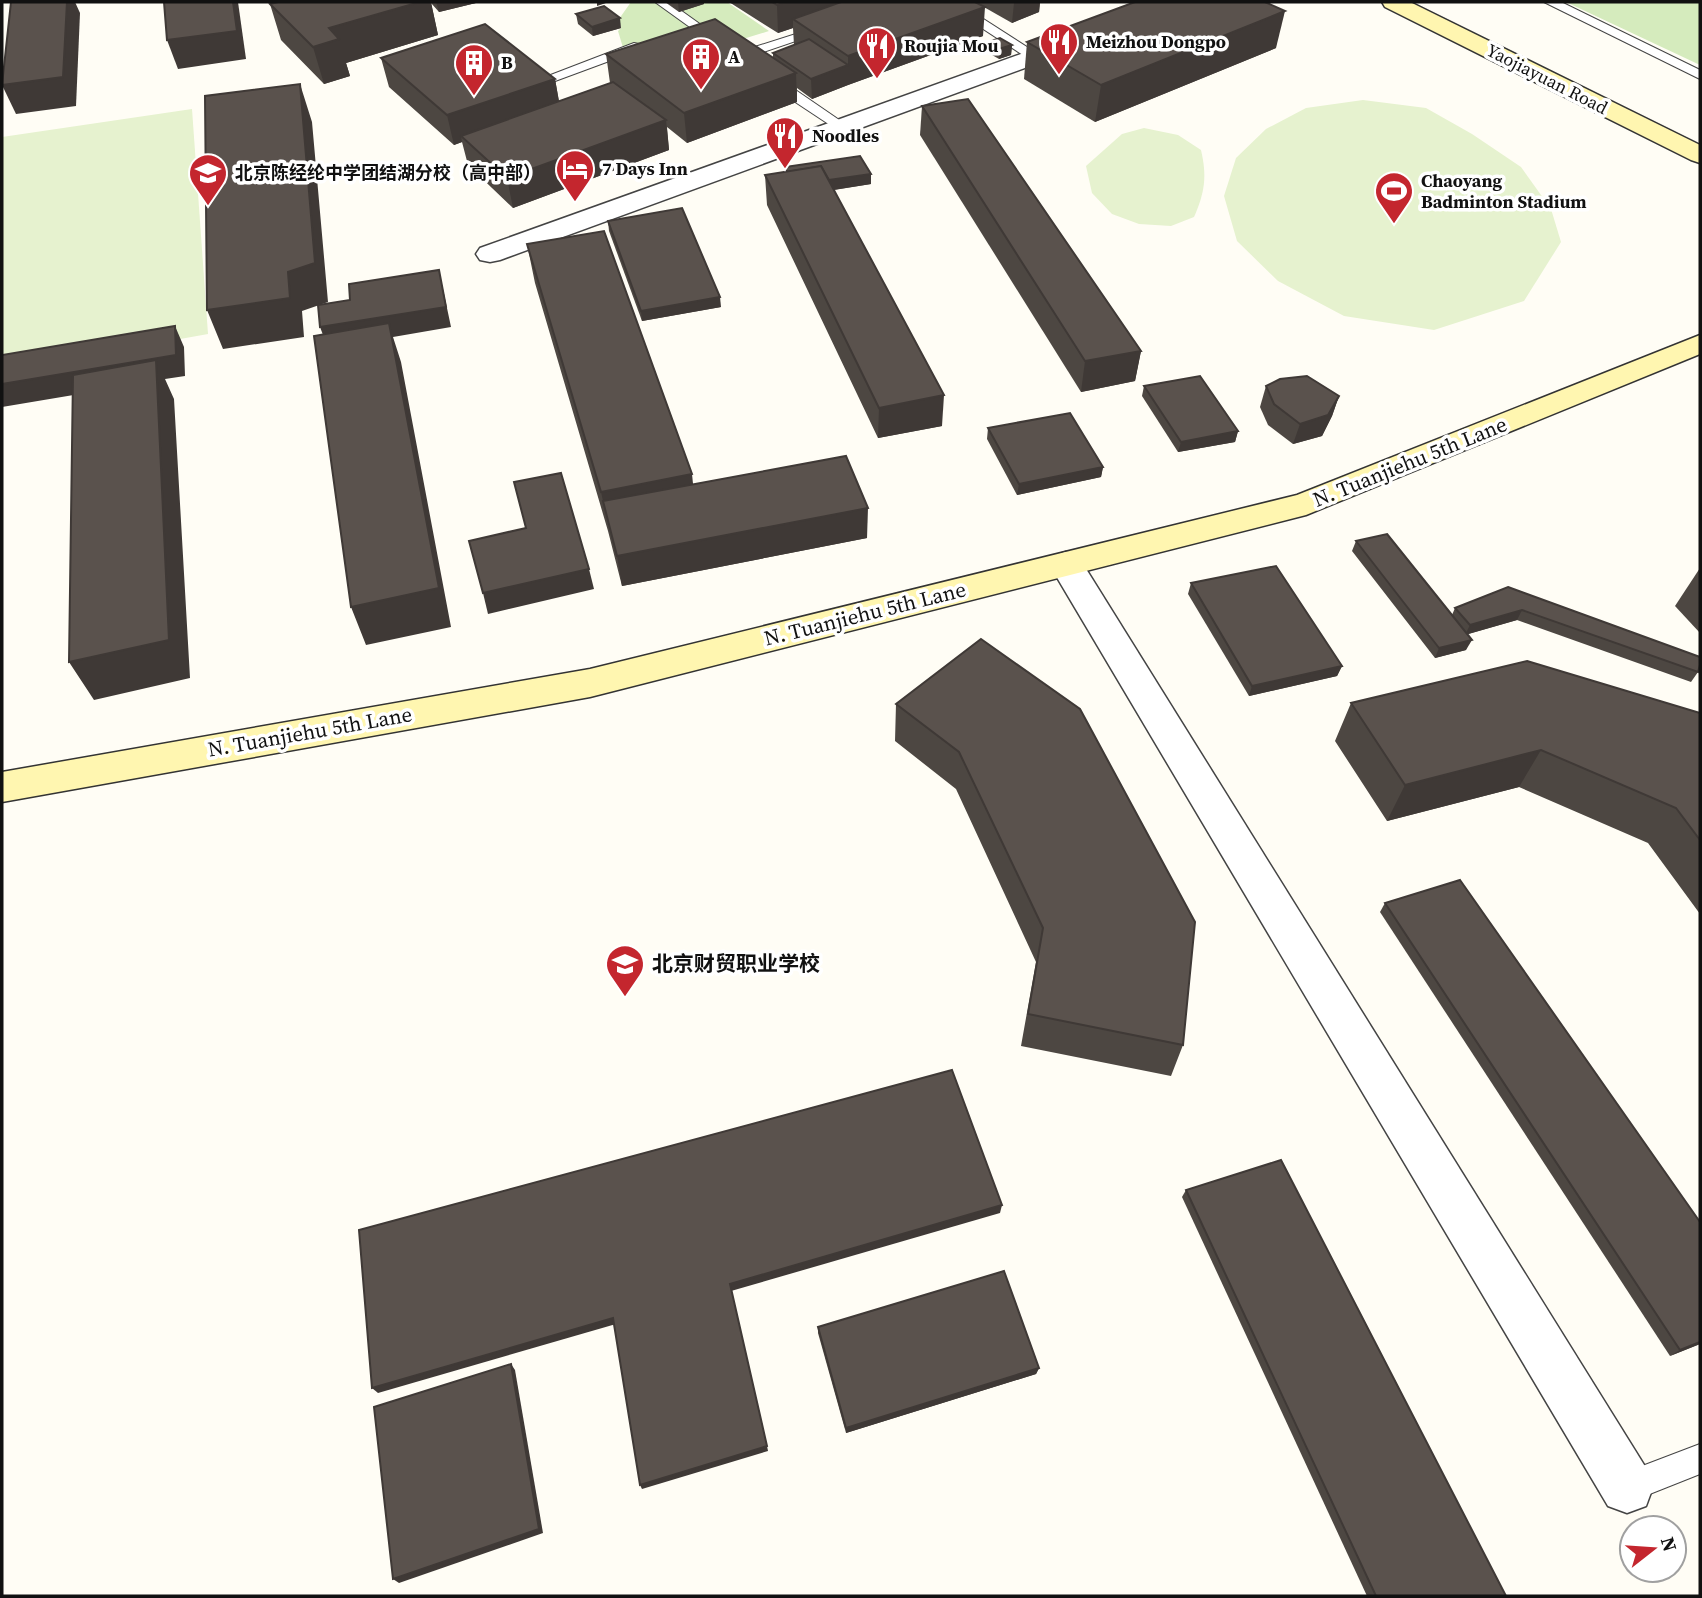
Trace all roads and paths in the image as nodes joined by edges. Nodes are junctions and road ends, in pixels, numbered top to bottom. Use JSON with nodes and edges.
{"nodes":[{"id":1,"x":661,"y":2,"type":"edge"},
{"id":2,"x":948,"y":2,"type":"edge"},
{"id":3,"x":1393,"y":2,"type":"edge"},
{"id":4,"x":1551,"y":2,"type":"edge"},
{"id":5,"x":828,"y":27,"type":"edge"},
{"id":6,"x":1096,"y":34,"type":"edge"},
{"id":7,"x":647,"y":43,"type":"edge"},
{"id":8,"x":1034,"y":56,"type":"junction"},
{"id":9,"x":748,"y":65,"type":"junction"},
{"id":10,"x":1700,"y":75,"type":"edge"},
{"id":11,"x":542,"y":81,"type":"edge"},
{"id":12,"x":841,"y":126,"type":"junction"},
{"id":13,"x":1700,"y":155,"type":"edge"},
{"id":14,"x":490,"y":254,"type":"dead end"},
{"id":15,"x":1700,"y":344,"type":"edge"},
{"id":16,"x":1066,"y":564,"type":"junction"},
{"id":17,"x":2,"y":787,"type":"edge"},
{"id":18,"x":1700,"y":1459,"type":"edge"},
{"id":19,"x":1627,"y":1487,"type":"joint"}],
"edges":[{"from":1,"to":9,"type":"lane"},
{"from":2,"to":8,"type":"lane"},
{"from":3,"to":13,"type":"street","name":"Yaojiayuan Road"},
{"from":4,"to":10,"type":"lane"},
{"from":5,"to":9,"type":"lane"},
{"from":6,"to":8,"type":"street"},
{"from":7,"to":11,"type":"lane"},
{"from":8,"to":12,"type":"street"},
{"from":9,"to":12,"type":"lane"},
{"from":12,"to":14,"type":"street"},
{"from":15,"to":16,"type":"street","name":"N. Tuanjiehu 5th Lane"},
{"from":16,"to":17,"type":"street","name":"N. Tuanjiehu 5th Lane"},
{"from":16,"to":19,"type":"street"},
{"from":18,"to":19,"type":"lane"}]}
